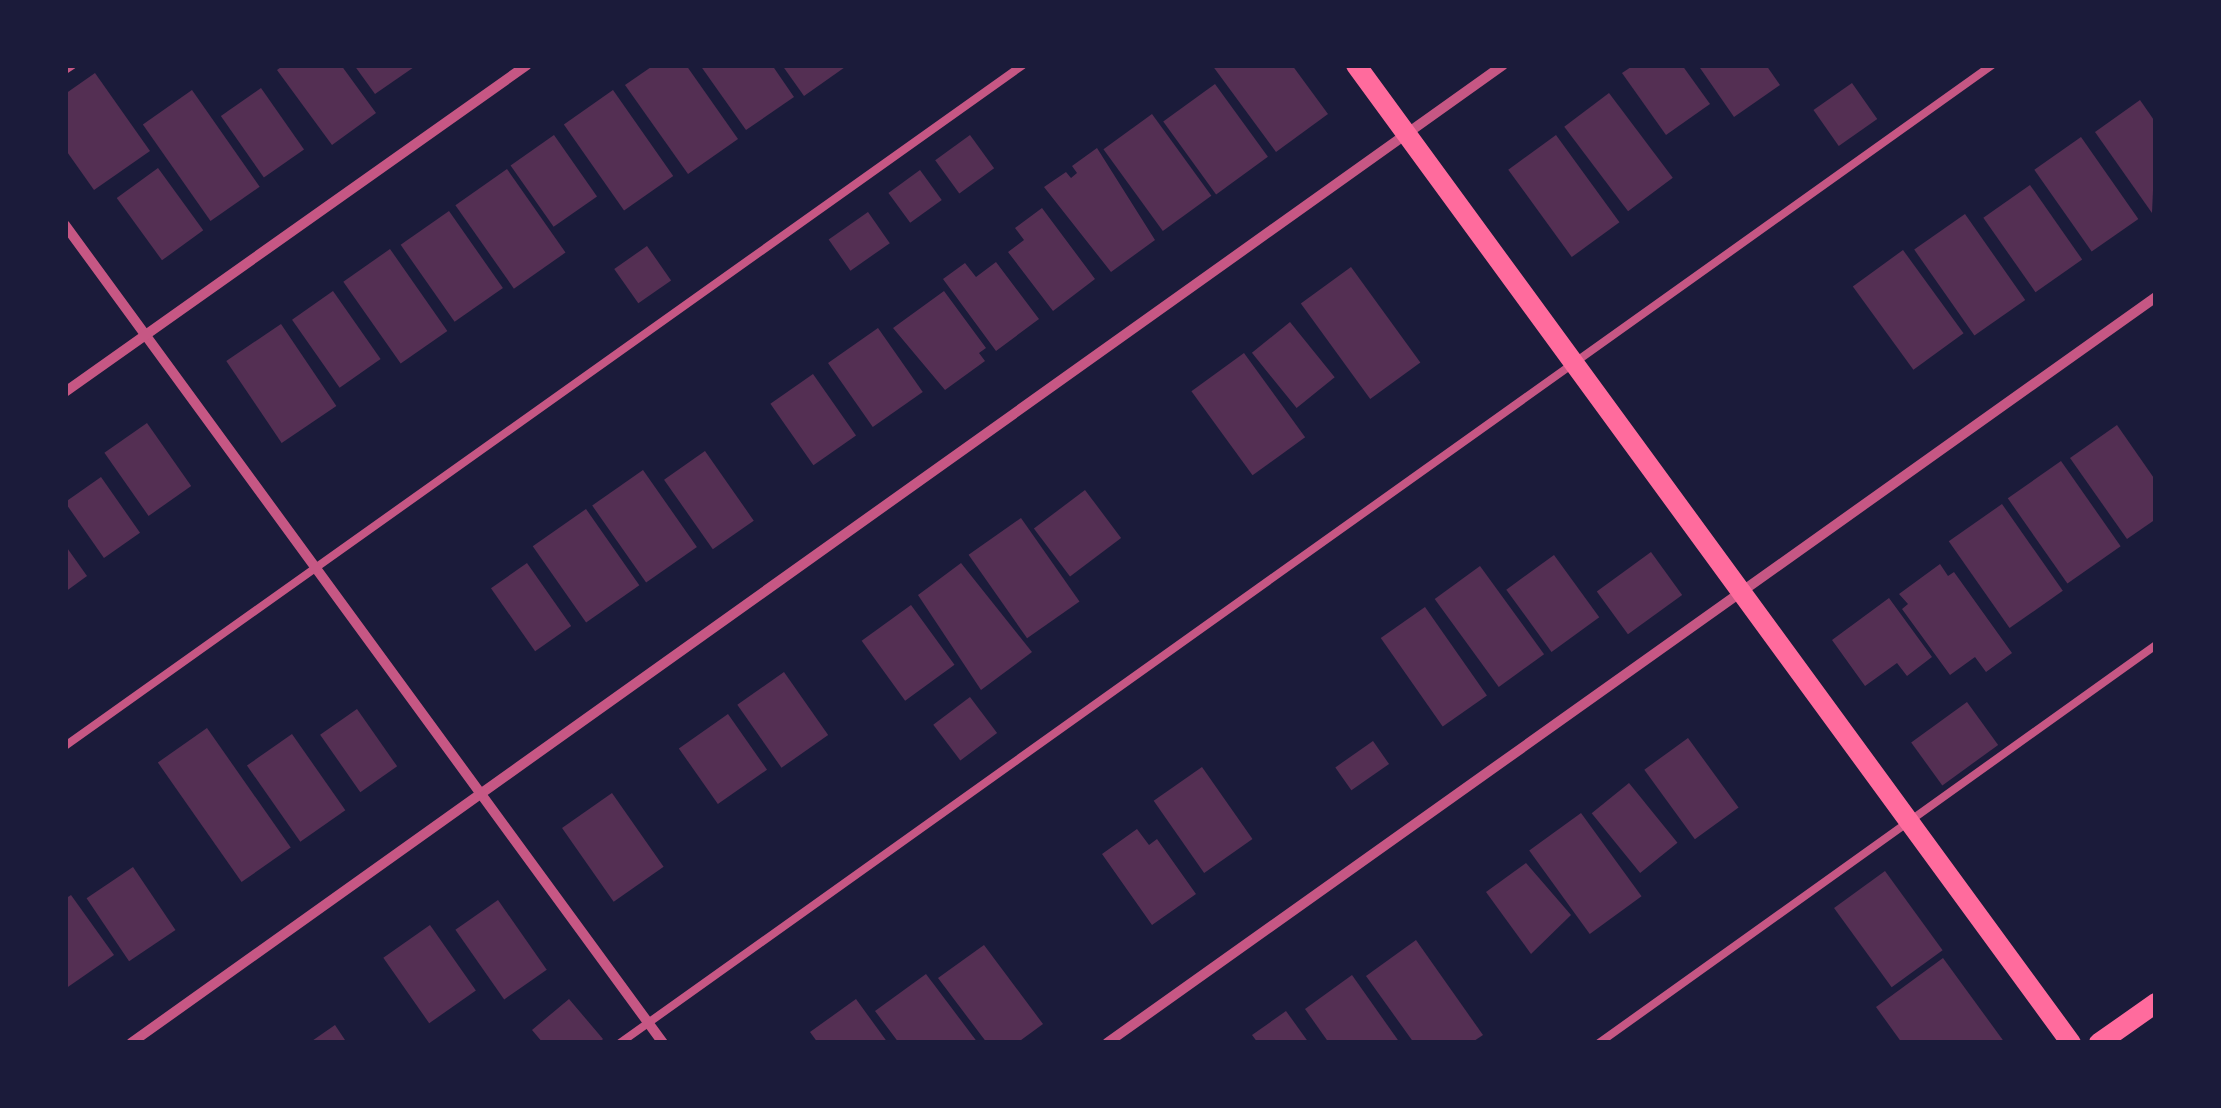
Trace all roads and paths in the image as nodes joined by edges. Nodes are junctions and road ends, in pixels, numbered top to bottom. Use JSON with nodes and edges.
{"nodes":[{"id":1,"x":73,"y":65,"type":"edge"},
{"id":2,"x":526,"y":65,"type":"edge"},
{"id":3,"x":1023,"y":65,"type":"edge"},
{"id":4,"x":1356,"y":65,"type":"edge"},
{"id":5,"x":1504,"y":65,"type":"edge"},
{"id":6,"x":1992,"y":65,"type":"edge"},
{"id":7,"x":65,"y":70,"type":"edge"},
{"id":8,"x":1407,"y":134,"type":"junction"},
{"id":9,"x":65,"y":225,"type":"edge"},
{"id":10,"x":2156,"y":297,"type":"edge"},
{"id":11,"x":146,"y":335,"type":"junction"},
{"id":12,"x":1576,"y":363,"type":"junction"},
{"id":13,"x":65,"y":392,"type":"edge"},
{"id":14,"x":316,"y":567,"type":"junction"},
{"id":15,"x":1743,"y":591,"type":"junction"},
{"id":16,"x":2156,"y":645,"type":"edge"},
{"id":17,"x":65,"y":746,"type":"edge"},
{"id":18,"x":481,"y":793,"type":"junction"},
{"id":19,"x":1909,"y":818,"type":"junction"},
{"id":20,"x":2156,"y":1002,"type":"edge"},
{"id":21,"x":648,"y":1022,"type":"junction"},
{"id":22,"x":131,"y":1043,"type":"edge"},
{"id":23,"x":620,"y":1043,"type":"edge"},
{"id":24,"x":664,"y":1043,"type":"edge"},
{"id":25,"x":1107,"y":1043,"type":"edge"},
{"id":26,"x":1599,"y":1043,"type":"edge"},
{"id":27,"x":2071,"y":1043,"type":"edge"},
{"id":28,"x":2099,"y":1043,"type":"edge"}],
"edges":[{"from":1,"to":7,"type":"lane"},
{"from":2,"to":11,"type":"street"},
{"from":3,"to":14,"type":"lane"},
{"from":4,"to":8,"type":"main road"},
{"from":5,"to":8,"type":"street"},
{"from":6,"to":12,"type":"lane"},
{"from":8,"to":12,"type":"main road"},
{"from":8,"to":18,"type":"street"},
{"from":9,"to":11,"type":"street"},
{"from":10,"to":15,"type":"street"},
{"from":11,"to":13,"type":"street"},
{"from":11,"to":14,"type":"street"},
{"from":12,"to":15,"type":"main road"},
{"from":12,"to":21,"type":"lane"},
{"from":14,"to":17,"type":"lane"},
{"from":14,"to":18,"type":"street"},
{"from":15,"to":19,"type":"main road"},
{"from":15,"to":25,"type":"street"},
{"from":16,"to":19,"type":"lane"},
{"from":18,"to":21,"type":"street"},
{"from":18,"to":22,"type":"street"},
{"from":19,"to":26,"type":"lane"},
{"from":19,"to":27,"type":"main road"},
{"from":20,"to":28,"type":"main road"},
{"from":21,"to":23,"type":"lane"},
{"from":21,"to":24,"type":"street"}]}
